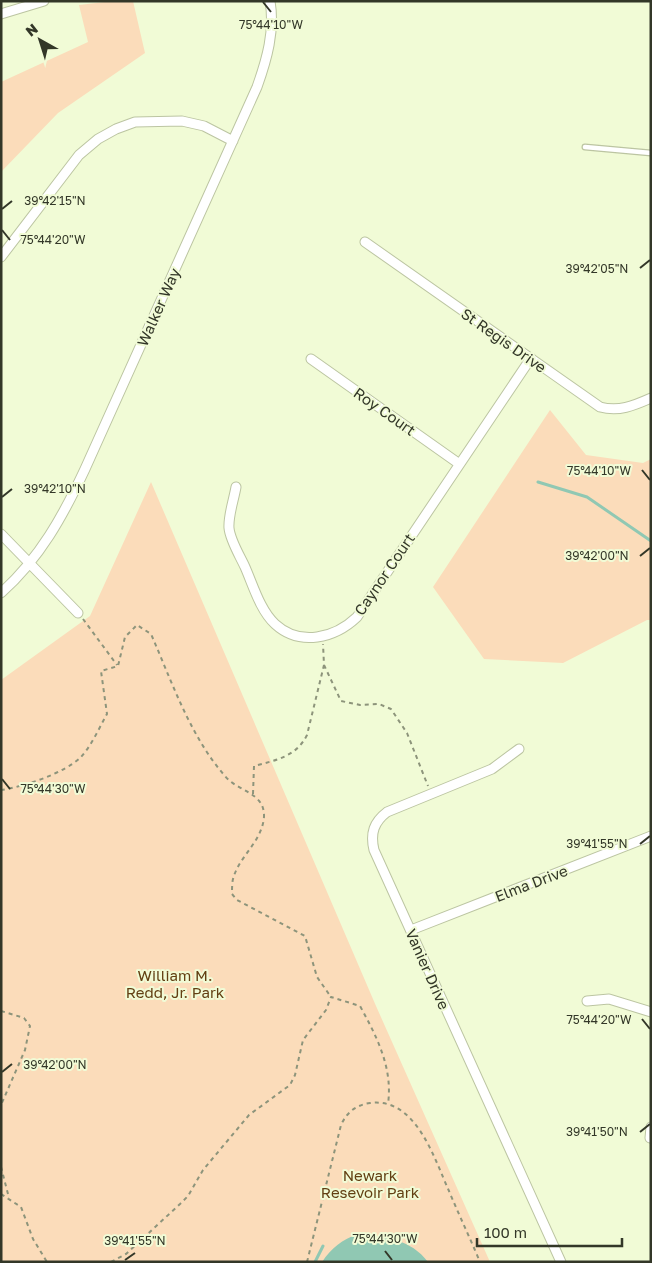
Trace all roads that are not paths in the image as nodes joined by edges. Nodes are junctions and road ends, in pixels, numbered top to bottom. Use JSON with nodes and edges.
{"nodes":[{"id":1,"x":44,"y":1,"type":"edge"},
{"id":2,"x":270,"y":1,"type":"edge"},
{"id":3,"x":1,"y":14,"type":"edge"},
{"id":4,"x":233,"y":140,"type":"junction"},
{"id":5,"x":585,"y":147,"type":"dead end"},
{"id":6,"x":651,"y":153,"type":"edge"},
{"id":7,"x":365,"y":242,"type":"dead end"},
{"id":8,"x":1,"y":256,"type":"edge"},
{"id":9,"x":531,"y":358,"type":"junction"},
{"id":10,"x":311,"y":359,"type":"dead end"},
{"id":11,"x":651,"y":398,"type":"edge"},
{"id":12,"x":458,"y":464,"type":"junction"},
{"id":13,"x":236,"y":487,"type":"dead end"},
{"id":14,"x":1,"y":534,"type":"edge"},
{"id":15,"x":30,"y":564,"type":"junction"},
{"id":16,"x":1,"y":593,"type":"edge"},
{"id":17,"x":78,"y":613,"type":"road end"},
{"id":18,"x":518,"y":749,"type":"dead end"},
{"id":19,"x":651,"y":836,"type":"edge"},
{"id":20,"x":411,"y":930,"type":"junction"},
{"id":21,"x":587,"y":1001,"type":"dead end"},
{"id":22,"x":651,"y":1012,"type":"edge"},
{"id":23,"x":651,"y":1127,"type":"edge"},
{"id":24,"x":650,"y":1138,"type":"edge"},
{"id":25,"x":561,"y":1262,"type":"edge"}],
"edges":[{"from":1,"to":3,"type":"street"},
{"from":2,"to":4,"type":"street","name":"Walker Way"},
{"from":4,"to":8,"type":"street"},
{"from":4,"to":15,"type":"street","name":"Walker Way"},
{"from":5,"to":6,"type":"lane"},
{"from":7,"to":9,"type":"street","name":"St Regis Drive"},
{"from":9,"to":11,"type":"street","name":"St Regis Drive"},
{"from":9,"to":12,"type":"street","name":"Caynor Court"},
{"from":10,"to":12,"type":"street","name":"Roy Court"},
{"from":12,"to":13,"type":"street","name":"Caynor Court"},
{"from":14,"to":15,"type":"street"},
{"from":15,"to":16,"type":"street","name":"Walker Way"},
{"from":15,"to":17,"type":"street"},
{"from":18,"to":20,"type":"street","name":"Vanier Drive"},
{"from":19,"to":20,"type":"street","name":"Elma Drive"},
{"from":20,"to":25,"type":"street","name":"Vanier Drive"},
{"from":21,"to":22,"type":"street"},
{"from":23,"to":24,"type":"street"}]}
